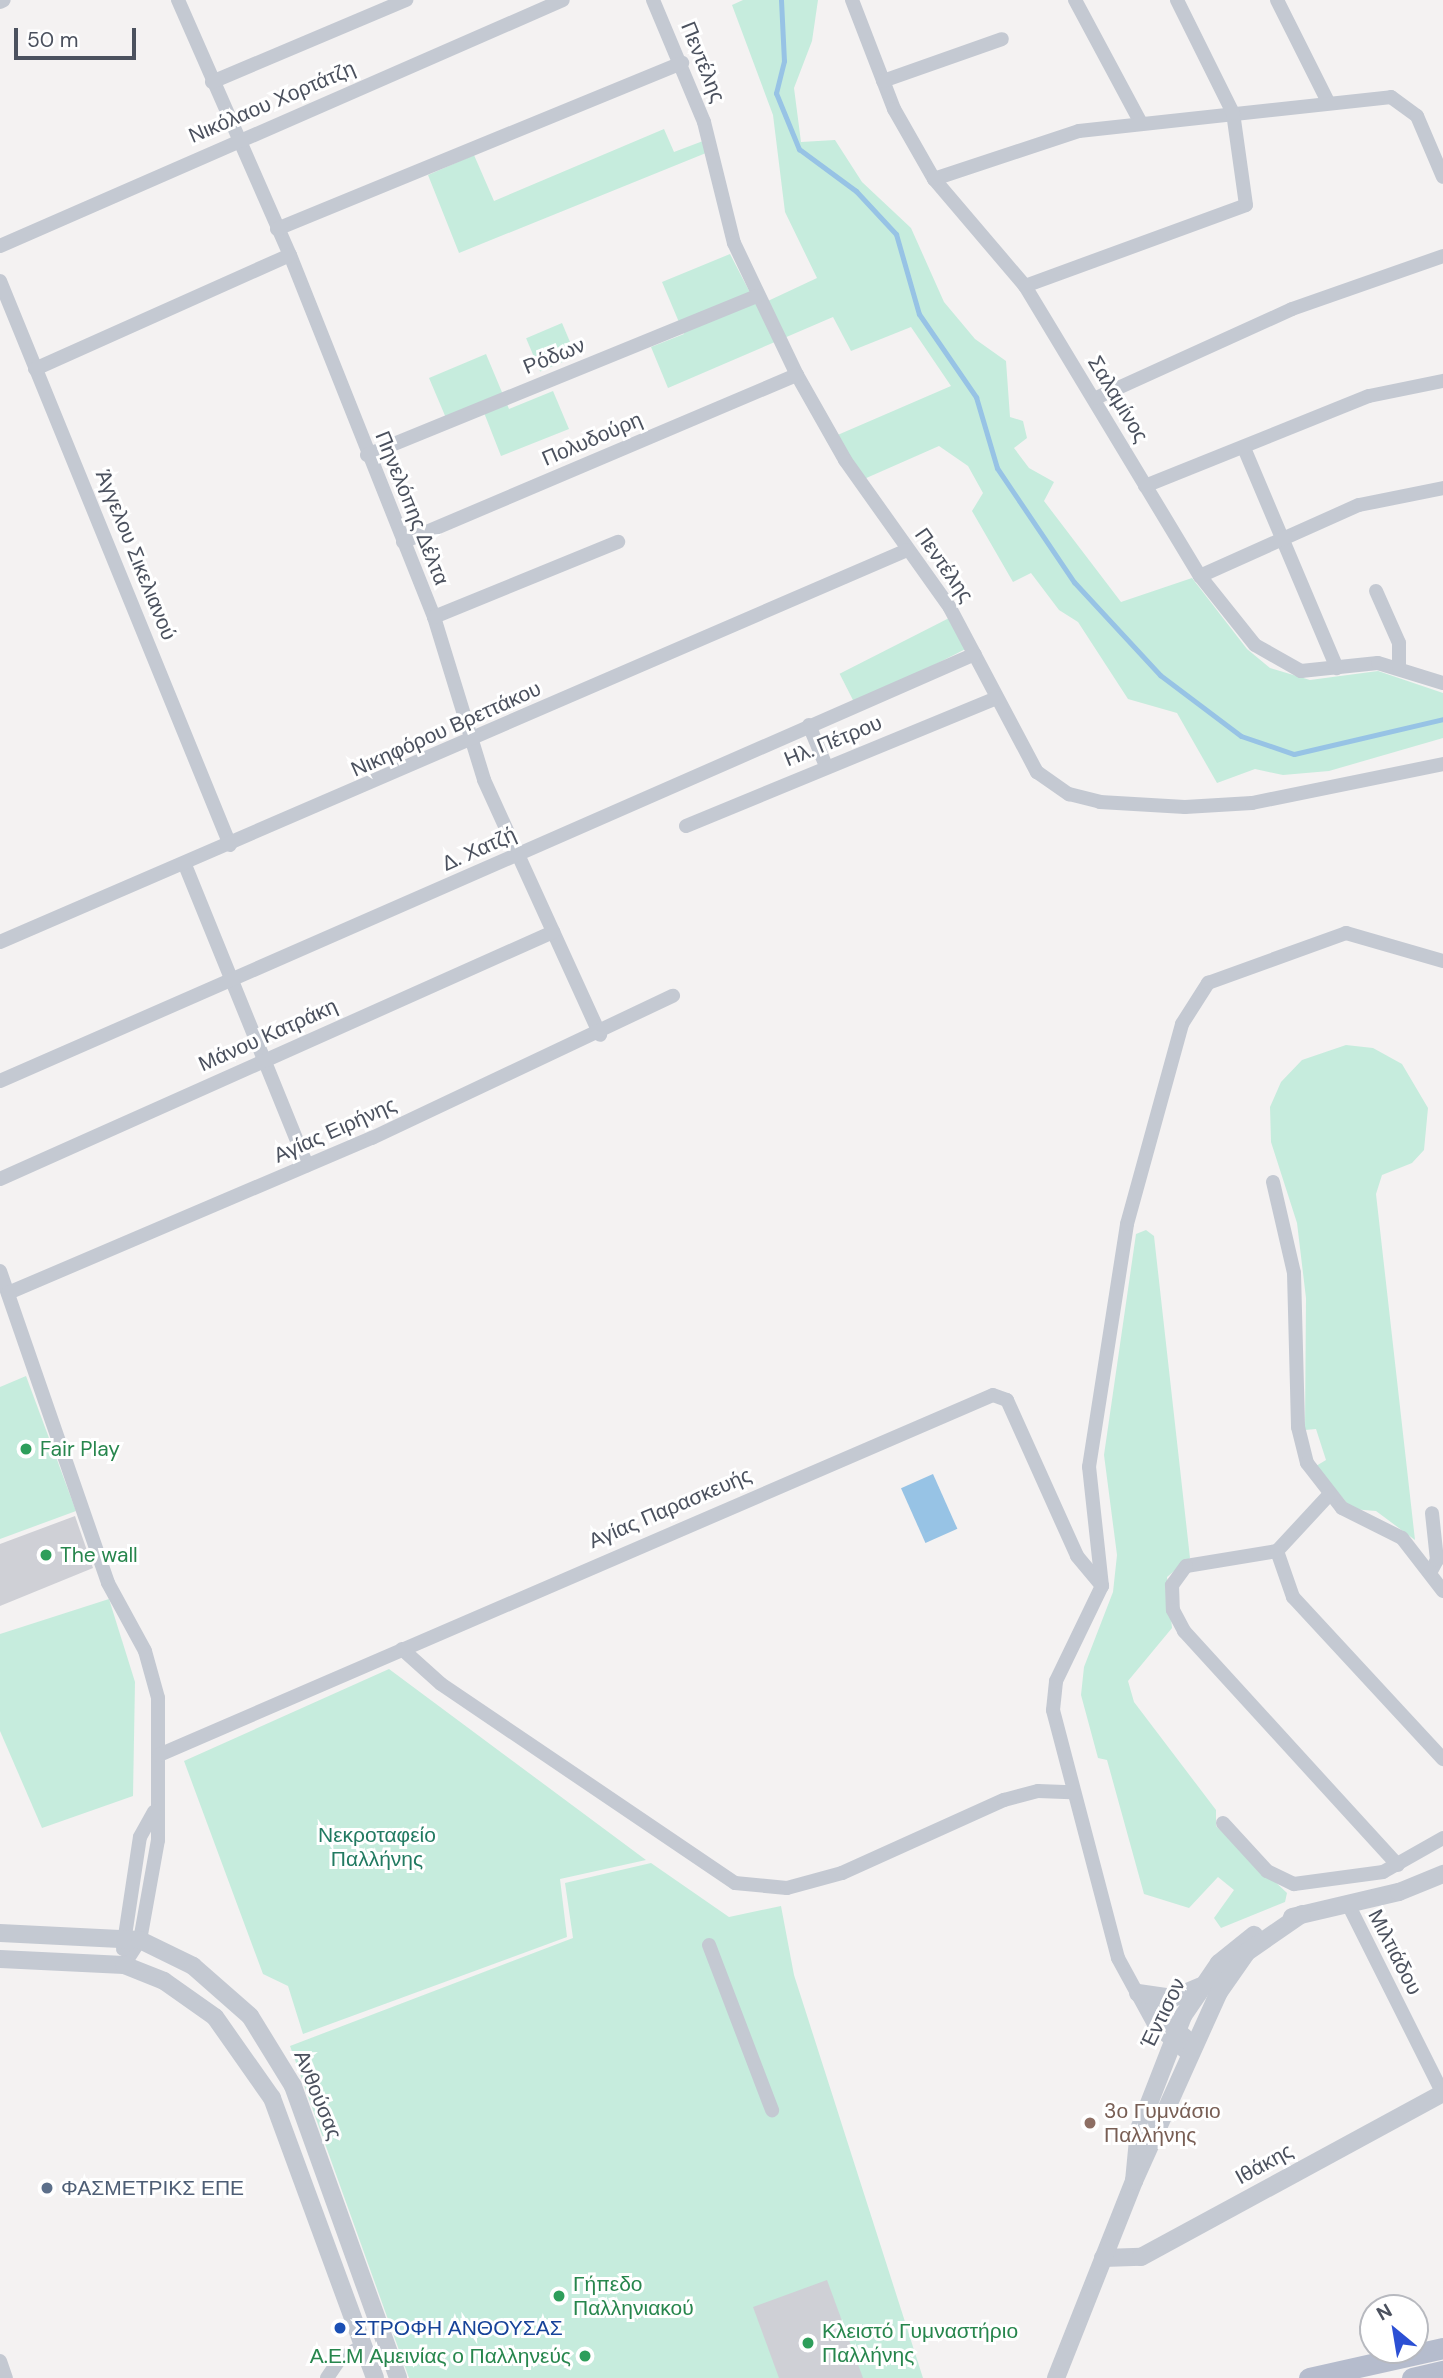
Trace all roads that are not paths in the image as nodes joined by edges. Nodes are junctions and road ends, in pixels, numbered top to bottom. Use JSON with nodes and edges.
{"nodes":[{"id":1,"x":178,"y":0,"type":"edge"},
{"id":2,"x":406,"y":0,"type":"edge"},
{"id":3,"x":563,"y":0,"type":"edge"},
{"id":4,"x":653,"y":0,"type":"edge"},
{"id":5,"x":852,"y":0,"type":"edge"},
{"id":6,"x":1075,"y":0,"type":"edge"},
{"id":7,"x":1177,"y":0,"type":"edge"},
{"id":8,"x":1278,"y":0,"type":"edge"},
{"id":9,"x":1002,"y":39,"type":"dead end"},
{"id":10,"x":682,"y":63,"type":"junction"},
{"id":11,"x":883,"y":81,"type":"junction"},
{"id":12,"x":212,"y":82,"type":"junction"},
{"id":13,"x":1327,"y":100,"type":"junction"},
{"id":14,"x":1233,"y":113,"type":"junction"},
{"id":15,"x":1140,"y":121,"type":"junction"},
{"id":16,"x":237,"y":139,"type":"junction"},
{"id":17,"x":1443,"y":177,"type":"edge"},
{"id":18,"x":934,"y":179,"type":"junction"},
{"id":19,"x":276,"y":229,"type":"junction"},
{"id":20,"x":0,"y":246,"type":"edge"},
{"id":21,"x":290,"y":256,"type":"junction"},
{"id":22,"x":1443,"y":256,"type":"edge"},
{"id":23,"x":0,"y":281,"type":"edge"},
{"id":24,"x":1025,"y":286,"type":"junction"},
{"id":25,"x":757,"y":296,"type":"junction"},
{"id":26,"x":36,"y":369,"type":"junction"},
{"id":27,"x":797,"y":376,"type":"junction"},
{"id":28,"x":1443,"y":381,"type":"edge"},
{"id":29,"x":1096,"y":398,"type":"junction"},
{"id":30,"x":1244,"y":448,"type":"junction"},
{"id":31,"x":367,"y":455,"type":"junction"},
{"id":32,"x":1145,"y":486,"type":"junction"},
{"id":33,"x":1443,"y":488,"type":"edge"},
{"id":34,"x":1282,"y":538,"type":"junction"},
{"id":35,"x":403,"y":542,"type":"junction"},
{"id":36,"x":618,"y":542,"type":"dead end"},
{"id":37,"x":907,"y":550,"type":"junction"},
{"id":38,"x":1200,"y":576,"type":"junction"},
{"id":39,"x":1376,"y":591,"type":"dead end"},
{"id":40,"x":434,"y":617,"type":"junction"},
{"id":41,"x":975,"y":654,"type":"junction"},
{"id":42,"x":1399,"y":667,"type":"junction"},
{"id":43,"x":1337,"y":668,"type":"junction"},
{"id":44,"x":1443,"y":683,"type":"edge"},
{"id":45,"x":997,"y":698,"type":"junction"},
{"id":46,"x":809,"y":725,"type":"junction"},
{"id":47,"x":471,"y":741,"type":"junction"},
{"id":48,"x":1443,"y":764,"type":"edge"},
{"id":49,"x":826,"y":765,"type":"junction"},
{"id":50,"x":686,"y":826,"type":"dead end"},
{"id":51,"x":230,"y":845,"type":"junction"},
{"id":52,"x":518,"y":855,"type":"junction"},
{"id":53,"x":185,"y":865,"type":"junction"},
{"id":54,"x":553,"y":932,"type":"junction"},
{"id":55,"x":0,"y":942,"type":"edge"},
{"id":56,"x":1443,"y":961,"type":"edge"},
{"id":57,"x":230,"y":981,"type":"junction"},
{"id":58,"x":673,"y":996,"type":"dead end"},
{"id":59,"x":600,"y":1035,"type":"junction"},
{"id":60,"x":264,"y":1060,"type":"junction"},
{"id":61,"x":0,"y":1081,"type":"edge"},
{"id":62,"x":307,"y":1166,"type":"junction"},
{"id":63,"x":0,"y":1179,"type":"edge"},
{"id":64,"x":1273,"y":1182,"type":"dead end"},
{"id":65,"x":0,"y":1271,"type":"edge"},
{"id":66,"x":8,"y":1293,"type":"junction"},
{"id":67,"x":1328,"y":1496,"type":"junction"},
{"id":68,"x":1432,"y":1513,"type":"dead end"},
{"id":69,"x":1278,"y":1551,"type":"junction"},
{"id":70,"x":1430,"y":1573,"type":"junction"},
{"id":71,"x":1102,"y":1586,"type":"junction"},
{"id":72,"x":1443,"y":1591,"type":"edge"},
{"id":73,"x":402,"y":1649,"type":"junction"},
{"id":74,"x":159,"y":1755,"type":"junction"},
{"id":75,"x":1443,"y":1759,"type":"edge"},
{"id":76,"x":1071,"y":1792,"type":"junction"},
{"id":77,"x":1223,"y":1823,"type":"dead end"},
{"id":78,"x":1443,"y":1838,"type":"edge"},
{"id":79,"x":1398,"y":1865,"type":"junction"},
{"id":80,"x":1443,"y":1866,"type":"edge"},
{"id":81,"x":1443,"y":1874,"type":"edge"},
{"id":82,"x":1423,"y":1882,"type":"junction"},
{"id":83,"x":1348,"y":1904,"type":"junction"},
{"id":84,"x":1295,"y":1916,"type":"junction"},
{"id":85,"x":0,"y":1933,"type":"edge"},
{"id":86,"x":131,"y":1938,"type":"junction"},
{"id":87,"x":709,"y":1945,"type":"dead end"},
{"id":88,"x":0,"y":1959,"type":"edge"},
{"id":89,"x":124,"y":1965,"type":"junction"},
{"id":90,"x":1201,"y":1986,"type":"junction"},
{"id":91,"x":1138,"y":1993,"type":"junction"},
{"id":92,"x":1174,"y":2037,"type":"junction"},
{"id":93,"x":1193,"y":2051,"type":"junction"},
{"id":94,"x":1443,"y":2093,"type":"edge"},
{"id":95,"x":772,"y":2110,"type":"dead end"},
{"id":96,"x":1134,"y":2181,"type":"junction"},
{"id":97,"x":1103,"y":2258,"type":"junction"},
{"id":98,"x":364,"y":2345,"type":"junction"},
{"id":99,"x":1443,"y":2348,"type":"edge"},
{"id":100,"x":0,"y":2361,"type":"edge"},
{"id":101,"x":1443,"y":2371,"type":"edge"},
{"id":102,"x":6,"y":2378,"type":"edge"},
{"id":103,"x":327,"y":2378,"type":"edge"},
{"id":104,"x":375,"y":2378,"type":"edge"},
{"id":105,"x":398,"y":2378,"type":"edge"},
{"id":106,"x":1056,"y":2378,"type":"edge"},
{"id":107,"x":1309,"y":2378,"type":"edge"},
{"id":108,"x":1412,"y":2378,"type":"edge"}],
"edges":[{"from":1,"to":12,"type":"street","name":"Πηνελόπης Δέλτα"},
{"from":2,"to":12,"type":"street"},
{"from":3,"to":16,"type":"street","name":"Νικόλαου Χορτάτζη"},
{"from":4,"to":10,"type":"street","name":"Πεντέλης"},
{"from":5,"to":11,"type":"street","name":"Σαλαμίνος"},
{"from":6,"to":15,"type":"street"},
{"from":7,"to":14,"type":"street"},
{"from":8,"to":13,"type":"street"},
{"from":9,"to":11,"type":"street"},
{"from":10,"to":19,"type":"street"},
{"from":10,"to":25,"type":"street","name":"Πεντέλης"},
{"from":11,"to":18,"type":"street","name":"Σαλαμίνος"},
{"from":12,"to":16,"type":"street","name":"Πηνελόπης Δέλτα"},
{"from":13,"to":14,"type":"street"},
{"from":13,"to":17,"type":"street"},
{"from":14,"to":15,"type":"street"},
{"from":14,"to":24,"type":"street"},
{"from":15,"to":18,"type":"street"},
{"from":16,"to":19,"type":"street","name":"Πηνελόπης Δέλτα"},
{"from":16,"to":20,"type":"street","name":"Νικόλαου Χορτάτζη"},
{"from":18,"to":24,"type":"street","name":"Σαλαμίνος"},
{"from":19,"to":21,"type":"street","name":"Πηνελόπης Δέλτα"},
{"from":21,"to":26,"type":"street"},
{"from":21,"to":31,"type":"street","name":"Πηνελόπης Δέλτα"},
{"from":22,"to":29,"type":"street"},
{"from":23,"to":26,"type":"street","name":"Άγγελου Σικελιανού"},
{"from":24,"to":29,"type":"street","name":"Σαλαμίνος"},
{"from":25,"to":27,"type":"street","name":"Πεντέλης"},
{"from":25,"to":31,"type":"street","name":"Ρόδων"},
{"from":26,"to":51,"type":"street","name":"Άγγελου Σικελιανού"},
{"from":27,"to":35,"type":"street","name":"Πολυδούρη"},
{"from":27,"to":37,"type":"street","name":"Πεντέλης"},
{"from":28,"to":30,"type":"street"},
{"from":29,"to":32,"type":"street","name":"Σαλαμίνος"},
{"from":30,"to":32,"type":"street"},
{"from":30,"to":34,"type":"street"},
{"from":31,"to":35,"type":"street","name":"Πηνελόπης Δέλτα"},
{"from":32,"to":38,"type":"street","name":"Σαλαμίνος"},
{"from":33,"to":34,"type":"street"},
{"from":34,"to":38,"type":"street"},
{"from":34,"to":43,"type":"street"},
{"from":35,"to":40,"type":"street","name":"Πηνελόπης Δέλτα"},
{"from":36,"to":40,"type":"street"},
{"from":37,"to":41,"type":"street","name":"Πεντέλης"},
{"from":37,"to":47,"type":"street","name":"Νικηφόρου Βρεττάκου"},
{"from":38,"to":43,"type":"street","name":"Σαλαμίνος"},
{"from":39,"to":42,"type":"street"},
{"from":40,"to":47,"type":"street","name":"Πηνελόπης Δέλτα"},
{"from":41,"to":45,"type":"street","name":"Πεντέλης"},
{"from":41,"to":46,"type":"street","name":"Δ. Χατζή"},
{"from":42,"to":43,"type":"street","name":"Σαλαμίνος"},
{"from":42,"to":44,"type":"street","name":"Σαλαμίνος"},
{"from":45,"to":48,"type":"street","name":"Πεντέλης"},
{"from":45,"to":49,"type":"street","name":"Ηλ. Πέτρου"},
{"from":46,"to":49,"type":"street"},
{"from":46,"to":52,"type":"street","name":"Δ. Χατζή"},
{"from":47,"to":51,"type":"street","name":"Νικηφόρου Βρεττάκου"},
{"from":47,"to":52,"type":"street","name":"Πηνελόπης Δέλτα"},
{"from":49,"to":50,"type":"street","name":"Ηλ. Πέτρου"},
{"from":51,"to":53,"type":"street","name":"Νικηφόρου Βρεττάκου"},
{"from":52,"to":54,"type":"street","name":"Πηνελόπης Δέλτα"},
{"from":52,"to":57,"type":"street","name":"Δ. Χατζή"},
{"from":53,"to":55,"type":"street","name":"Νικηφόρου Βρεττάκου"},
{"from":53,"to":57,"type":"street"},
{"from":54,"to":59,"type":"street","name":"Πηνελόπης Δέλτα"},
{"from":54,"to":60,"type":"street","name":"Μάνου Κατράκη"},
{"from":56,"to":71,"type":"street"},
{"from":57,"to":60,"type":"street"},
{"from":57,"to":61,"type":"street","name":"Δ. Χατζή"},
{"from":58,"to":59,"type":"street","name":"Αγίας Ειρήνης"},
{"from":59,"to":62,"type":"street","name":"Αγίας Ειρήνης"},
{"from":60,"to":62,"type":"street"},
{"from":60,"to":63,"type":"street","name":"Μάνου Κατράκη"},
{"from":62,"to":66,"type":"street","name":"Αγίας Ειρήνης"},
{"from":64,"to":67,"type":"street"},
{"from":65,"to":66,"type":"street"},
{"from":66,"to":74,"type":"street"},
{"from":67,"to":69,"type":"street"},
{"from":67,"to":70,"type":"street"},
{"from":68,"to":70,"type":"street"},
{"from":69,"to":75,"type":"street"},
{"from":69,"to":79,"type":"street"},
{"from":70,"to":72,"type":"street"},
{"from":71,"to":73,"type":"street","name":"Αγίας Παρασκευής"},
{"from":71,"to":76,"type":"street"},
{"from":73,"to":74,"type":"street","name":"Αγίας Παρασκευής"},
{"from":73,"to":76,"type":"street"},
{"from":74,"to":86,"type":"street"},
{"from":76,"to":91,"type":"street"},
{"from":77,"to":79,"type":"street"},
{"from":78,"to":79,"type":"street"},
{"from":80,"to":82,"type":"street"},
{"from":81,"to":82,"type":"street","name":"Έντισον"},
{"from":82,"to":83,"type":"street","name":"Έντισον"},
{"from":83,"to":84,"type":"street","name":"Έντισον"},
{"from":83,"to":94,"type":"street","name":"Μιλτιάδου"},
{"from":84,"to":90,"type":"street","name":"Έντισον"},
{"from":84,"to":93,"type":"street","name":"Έντισον"},
{"from":85,"to":86,"type":"street","name":"Ανθούσας"},
{"from":86,"to":89,"type":"street"},
{"from":86,"to":105,"type":"street","name":"Ανθούσας"},
{"from":87,"to":95,"type":"street"},
{"from":88,"to":89,"type":"street","name":"Ανθούσας"},
{"from":89,"to":98,"type":"street","name":"Ανθούσας"},
{"from":90,"to":91,"type":"street"},
{"from":90,"to":92,"type":"street","name":"Έντισον"},
{"from":91,"to":92,"type":"street"},
{"from":92,"to":93,"type":"street"},
{"from":92,"to":96,"type":"street","name":"Έντισον"},
{"from":93,"to":96,"type":"street","name":"Έντισον"},
{"from":94,"to":97,"type":"street","name":"Ιθάκης"},
{"from":96,"to":97,"type":"street","name":"Έντισον"},
{"from":97,"to":106,"type":"street","name":"Έντισον"},
{"from":98,"to":103,"type":"street"},
{"from":98,"to":104,"type":"street","name":"Ανθούσας"},
{"from":99,"to":107,"type":"main road"},
{"from":100,"to":102,"type":"street"},
{"from":101,"to":108,"type":"main road"}]}
